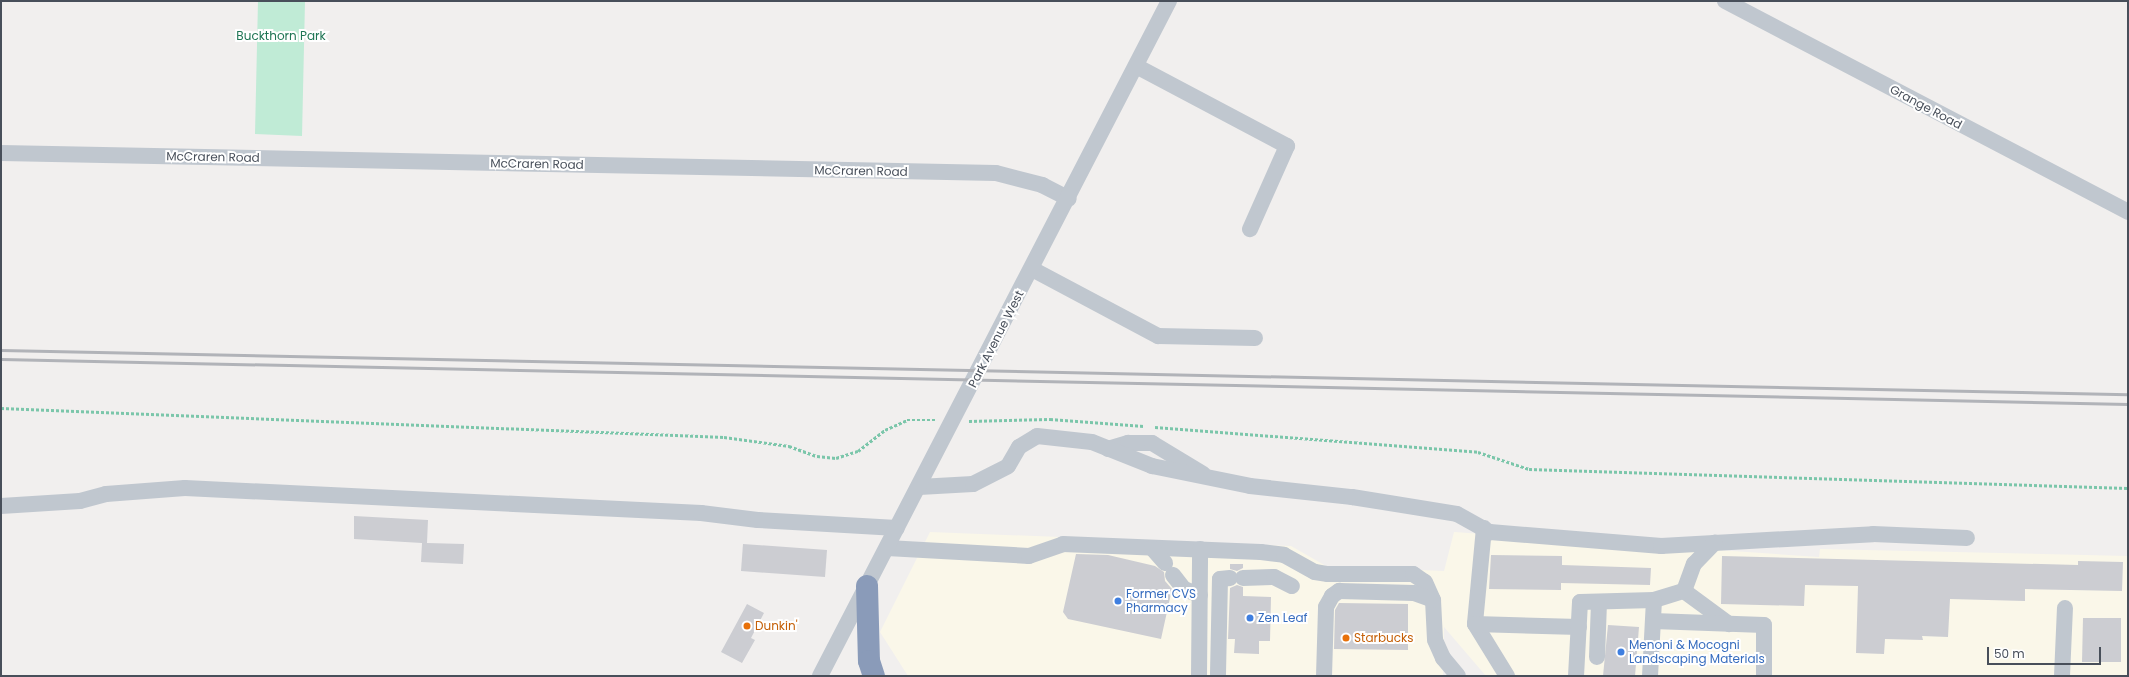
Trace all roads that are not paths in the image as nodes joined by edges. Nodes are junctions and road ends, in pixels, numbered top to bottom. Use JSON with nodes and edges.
{"nodes":[{"id":1,"x":1169,"y":1,"type":"edge"},
{"id":2,"x":1725,"y":1,"type":"edge"},
{"id":3,"x":1136,"y":66,"type":"junction"},
{"id":4,"x":1,"y":153,"type":"edge"},
{"id":5,"x":1069,"y":199,"type":"junction"},
{"id":6,"x":2128,"y":212,"type":"edge"},
{"id":7,"x":1250,"y":229,"type":"dead end"},
{"id":8,"x":1032,"y":269,"type":"junction"},
{"id":9,"x":1255,"y":338,"type":"dead end"},
{"id":10,"x":1108,"y":449,"type":"junction"},
{"id":11,"x":1207,"y":477,"type":"junction"},
{"id":12,"x":919,"y":487,"type":"junction"},
{"id":13,"x":1,"y":506,"type":"edge"},
{"id":14,"x":897,"y":528,"type":"junction"},
{"id":15,"x":1484,"y":528,"type":"junction"},
{"id":16,"x":1967,"y":538,"type":"dead end"},
{"id":17,"x":1715,"y":542,"type":"junction"},
{"id":18,"x":887,"y":548,"type":"junction"},
{"id":19,"x":1152,"y":548,"type":"junction"},
{"id":20,"x":1200,"y":549,"type":"junction"},
{"id":21,"x":867,"y":586,"type":"junction"},
{"id":22,"x":1292,"y":586,"type":"dead end"},
{"id":23,"x":1684,"y":591,"type":"junction"},
{"id":24,"x":1200,"y":595,"type":"junction"},
{"id":25,"x":1433,"y":600,"type":"junction"},
{"id":26,"x":1654,"y":600,"type":"junction"},
{"id":27,"x":1599,"y":602,"type":"junction"},
{"id":28,"x":2065,"y":608,"type":"dead end"},
{"id":29,"x":1653,"y":621,"type":"junction"},
{"id":30,"x":1475,"y":624,"type":"junction"},
{"id":31,"x":1729,"y":624,"type":"junction"},
{"id":32,"x":1579,"y":627,"type":"junction"},
{"id":33,"x":1597,"y":657,"type":"dead end"},
{"id":34,"x":1218,"y":674,"type":"dead end"},
{"id":35,"x":820,"y":676,"type":"edge"},
{"id":36,"x":874,"y":676,"type":"edge"},
{"id":37,"x":1199,"y":676,"type":"edge"},
{"id":38,"x":1324,"y":676,"type":"edge"},
{"id":39,"x":1458,"y":676,"type":"edge"},
{"id":40,"x":1507,"y":676,"type":"edge"},
{"id":41,"x":1576,"y":676,"type":"edge"},
{"id":42,"x":1650,"y":676,"type":"edge"},
{"id":43,"x":1764,"y":676,"type":"edge"},
{"id":44,"x":2062,"y":676,"type":"edge"}],
"edges":[{"from":1,"to":3,"type":"street","name":"Park Avenue West"},
{"from":2,"to":6,"type":"street","name":"Grange Road"},
{"from":3,"to":5,"type":"street","name":"Park Avenue West"},
{"from":3,"to":7,"type":"street"},
{"from":4,"to":5,"type":"street","name":"McCraren Road"},
{"from":5,"to":8,"type":"street","name":"Park Avenue West"},
{"from":8,"to":9,"type":"street"},
{"from":8,"to":12,"type":"street","name":"Park Avenue West"},
{"from":10,"to":11,"type":"street"},
{"from":10,"to":11,"type":"street"},
{"from":10,"to":12,"type":"street"},
{"from":11,"to":15,"type":"street"},
{"from":12,"to":14,"type":"street","name":"Park Avenue West"},
{"from":13,"to":14,"type":"street"},
{"from":14,"to":18,"type":"street","name":"Park Avenue West"},
{"from":15,"to":17,"type":"street"},
{"from":15,"to":30,"type":"street"},
{"from":16,"to":17,"type":"street"},
{"from":17,"to":23,"type":"street"},
{"from":18,"to":19,"type":"street"},
{"from":18,"to":21,"type":"street","name":"Park Avenue West"},
{"from":19,"to":20,"type":"street"},
{"from":19,"to":24,"type":"street"},
{"from":20,"to":24,"type":"street"},
{"from":20,"to":25,"type":"street"},
{"from":21,"to":35,"type":"street","name":"Park Avenue West"},
{"from":21,"to":36,"type":"highway"},
{"from":22,"to":34,"type":"street"},
{"from":23,"to":26,"type":"street"},
{"from":23,"to":31,"type":"street"},
{"from":24,"to":37,"type":"street"},
{"from":25,"to":38,"type":"street"},
{"from":25,"to":39,"type":"street"},
{"from":26,"to":27,"type":"street"},
{"from":26,"to":29,"type":"street"},
{"from":27,"to":32,"type":"street"},
{"from":27,"to":33,"type":"street"},
{"from":28,"to":44,"type":"street"},
{"from":29,"to":31,"type":"street"},
{"from":29,"to":42,"type":"street"},
{"from":30,"to":32,"type":"street"},
{"from":30,"to":40,"type":"street"},
{"from":31,"to":43,"type":"street"},
{"from":32,"to":41,"type":"street"}]}
